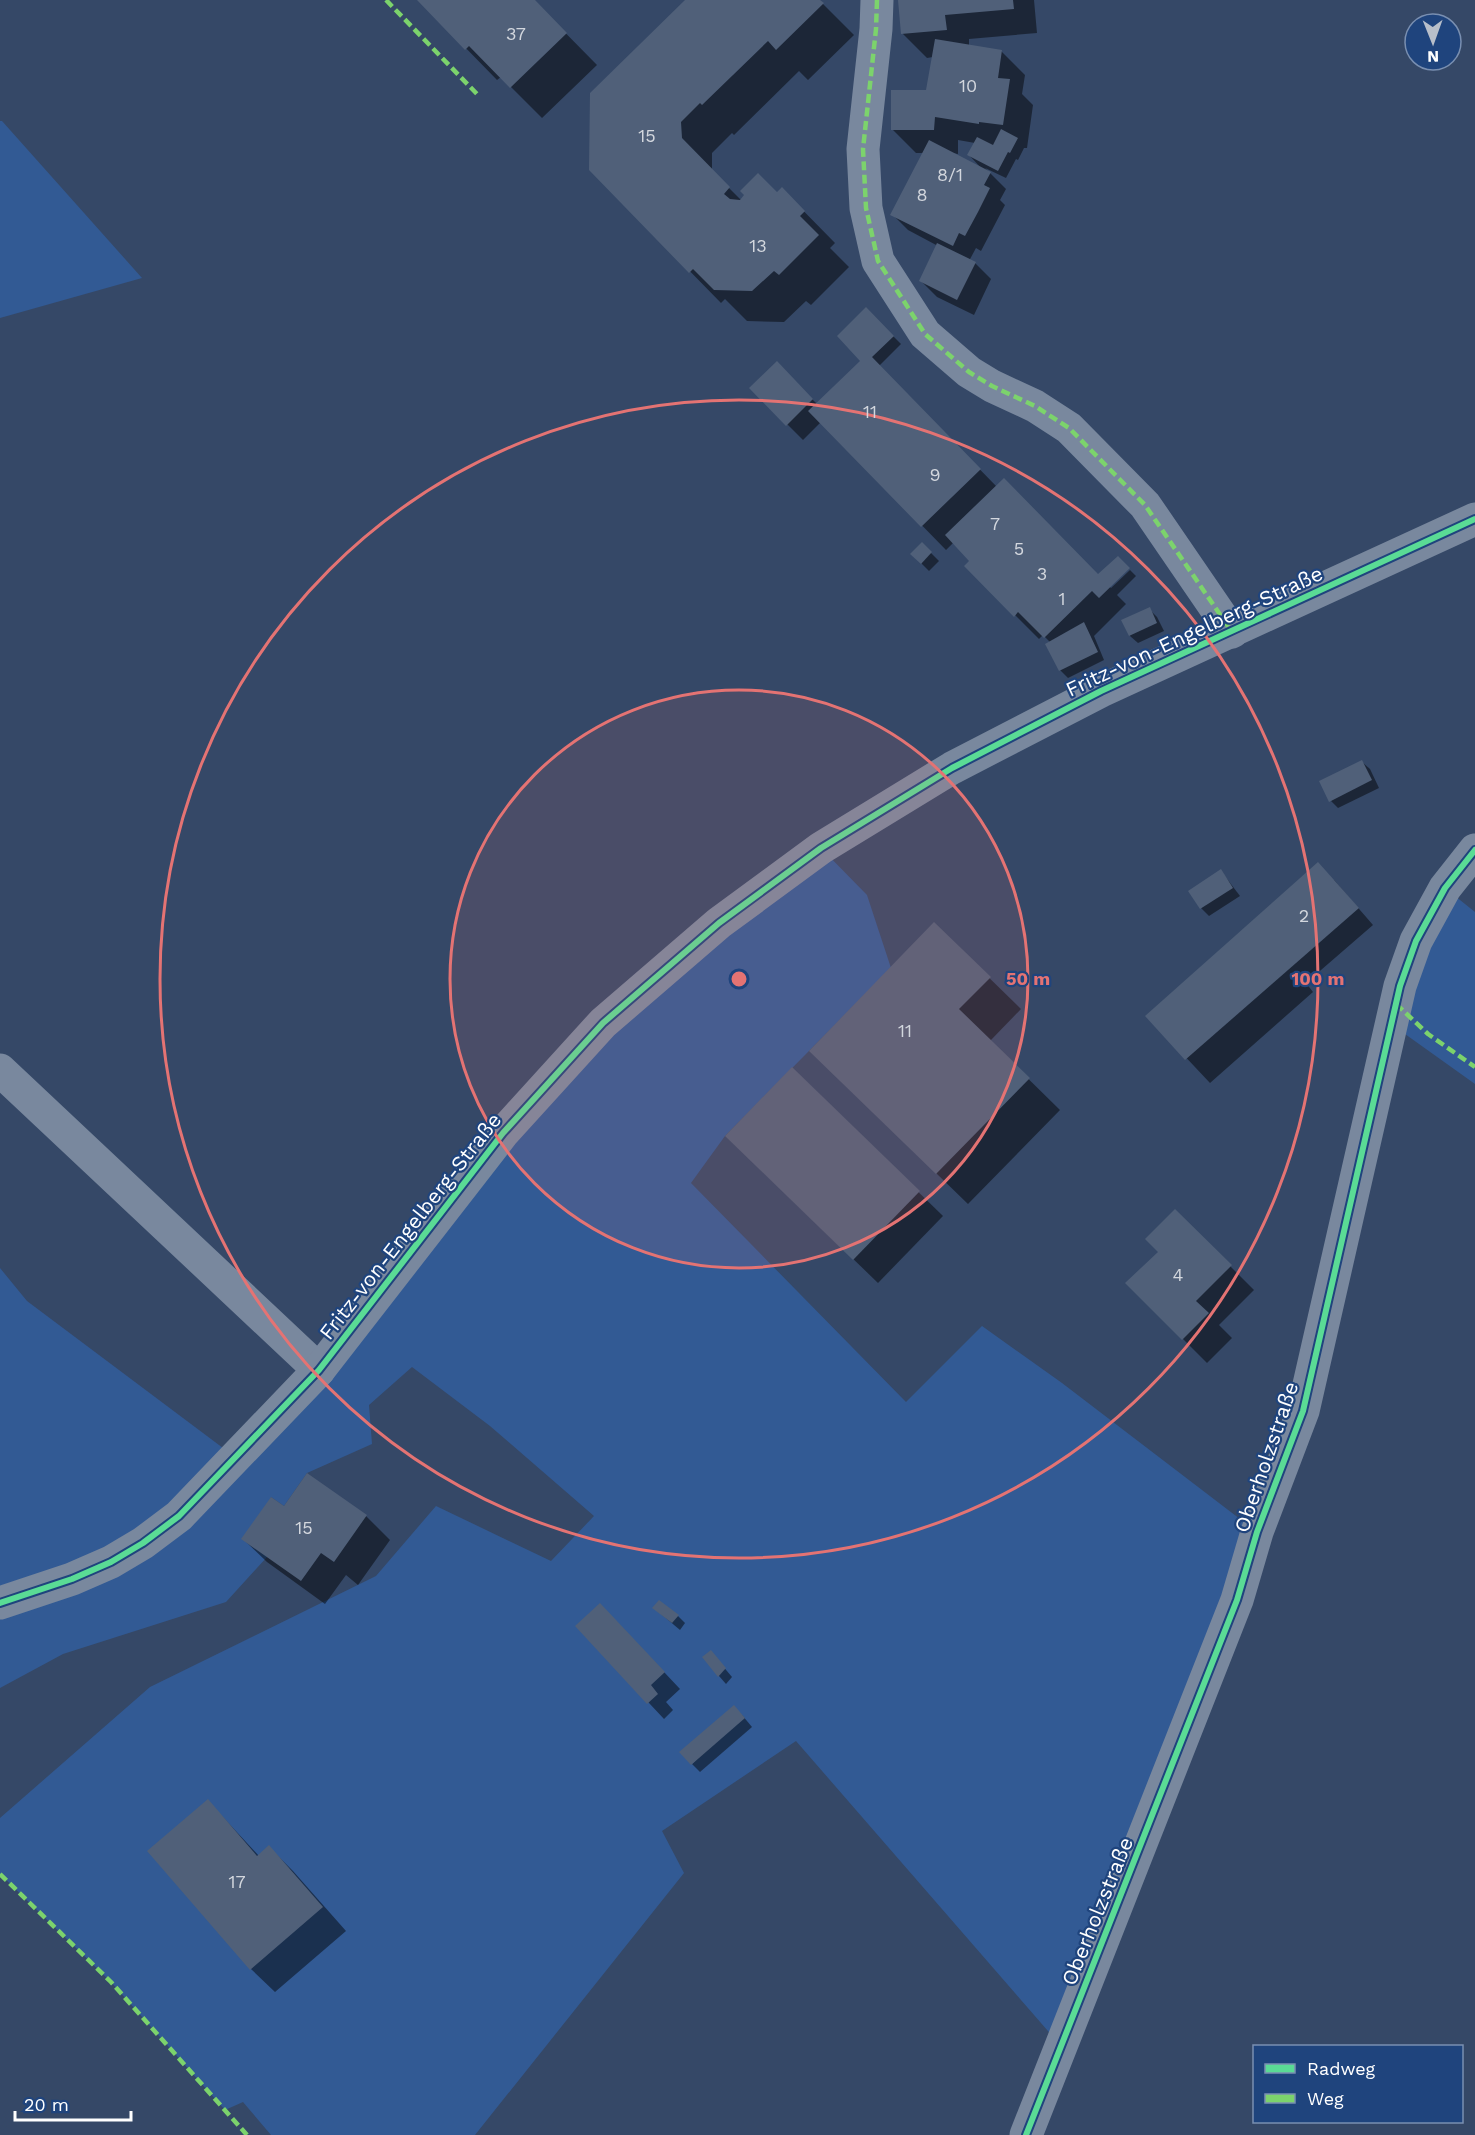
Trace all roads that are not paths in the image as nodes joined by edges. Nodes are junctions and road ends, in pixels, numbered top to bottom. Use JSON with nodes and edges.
{"nodes":[{"id":1,"x":877,"y":0,"type":"edge"},
{"id":2,"x":1475,"y":519,"type":"edge"},
{"id":3,"x":1232,"y":632,"type":"junction"},
{"id":4,"x":1475,"y":850,"type":"edge"},
{"id":5,"x":0,"y":1070,"type":"edge"},
{"id":6,"x":319,"y":1370,"type":"junction"},
{"id":7,"x":0,"y":1603,"type":"edge"},
{"id":8,"x":1026,"y":2135,"type":"edge"}],
"edges":[{"from":1,"to":3,"type":"street"},
{"from":2,"to":3,"type":"street","name":"Fritz-von-Engelberg-Straße"},
{"from":3,"to":6,"type":"street","name":"Fritz-von-Engelberg-Straße"},
{"from":4,"to":8,"type":"street","name":"Oberholzstraße"},
{"from":5,"to":6,"type":"street"},
{"from":6,"to":7,"type":"street","name":"Fritz-von-Engelberg-Straße"}]}
